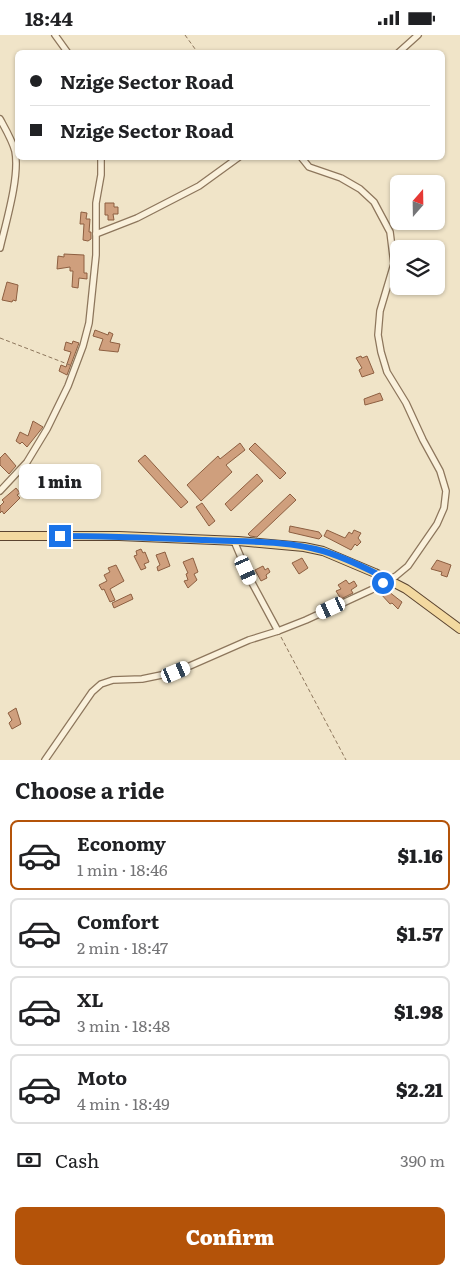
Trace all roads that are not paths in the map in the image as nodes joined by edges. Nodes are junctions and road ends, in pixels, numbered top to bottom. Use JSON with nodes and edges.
{"nodes":[{"id":1,"x":55,"y":35,"type":"edge"},
{"id":2,"x":418,"y":35,"type":"edge"},
{"id":3,"x":66,"y":50,"type":"edge"},
{"id":4,"x":401,"y":50,"type":"edge"},
{"id":5,"x":0,"y":119,"type":"edge"},
{"id":6,"x":101,"y":160,"type":"edge"},
{"id":7,"x":235,"y":160,"type":"edge"},
{"id":8,"x":304,"y":160,"type":"edge"},
{"id":9,"x":96,"y":234,"type":"junction"},
{"id":10,"x":0,"y":248,"type":"edge"},
{"id":11,"x":0,"y":491,"type":"edge"},
{"id":12,"x":0,"y":536,"type":"edge"},
{"id":13,"x":234,"y":541,"type":"junction"},
{"id":14,"x":389,"y":580,"type":"junction"},
{"id":15,"x":460,"y":629,"type":"edge"},
{"id":16,"x":278,"y":631,"type":"junction"},
{"id":17,"x":45,"y":760,"type":"edge"}],
"edges":[{"from":1,"to":3,"type":"street"},
{"from":2,"to":4,"type":"street"},
{"from":5,"to":10,"type":"street"},
{"from":6,"to":9,"type":"street"},
{"from":7,"to":9,"type":"street"},
{"from":8,"to":14,"type":"street"},
{"from":9,"to":11,"type":"street"},
{"from":12,"to":13,"type":"main road"},
{"from":13,"to":14,"type":"main road"},
{"from":13,"to":16,"type":"street"},
{"from":14,"to":15,"type":"main road"},
{"from":14,"to":16,"type":"street"},
{"from":16,"to":17,"type":"street"}]}
